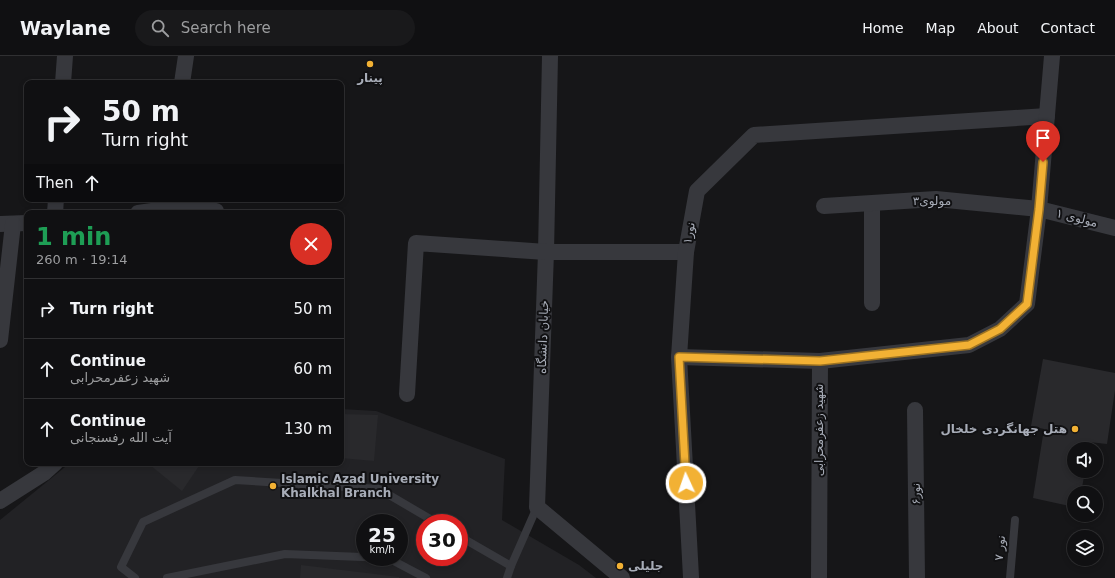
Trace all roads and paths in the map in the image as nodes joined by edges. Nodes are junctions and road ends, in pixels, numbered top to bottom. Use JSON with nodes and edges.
{"nodes":[{"id":1,"x":65,"y":56,"type":"edge"},
{"id":2,"x":186,"y":56,"type":"edge"},
{"id":3,"x":550,"y":56,"type":"edge"},
{"id":4,"x":1052,"y":56,"type":"edge"},
{"id":5,"x":63,"y":80,"type":"edge"},
{"id":6,"x":182,"y":80,"type":"edge"},
{"id":7,"x":1047,"y":116,"type":"junction"},
{"id":8,"x":167,"y":204,"type":"edge"},
{"id":9,"x":872,"y":204,"type":"junction"},
{"id":10,"x":824,"y":206,"type":"dead end"},
{"id":11,"x":1039,"y":209,"type":"junction"},
{"id":12,"x":148,"y":210,"type":"edge"},
{"id":13,"x":204,"y":210,"type":"edge"},
{"id":14,"x":13,"y":224,"type":"edge"},
{"id":15,"x":1115,"y":228,"type":"edge"},
{"id":16,"x":546,"y":252,"type":"junction"},
{"id":17,"x":686,"y":252,"type":"junction"},
{"id":18,"x":872,"y":303,"type":"dead end"},
{"id":19,"x":0,"y":340,"type":"edge"},
{"id":20,"x":679,"y":357,"type":"junction"},
{"id":21,"x":820,"y":361,"type":"junction"},
{"id":22,"x":407,"y":394,"type":"dead end"},
{"id":23,"x":915,"y":410,"type":"dead end"},
{"id":24,"x":52,"y":466,"type":"edge"},
{"id":25,"x":4,"y":495,"type":"edge"},
{"id":26,"x":537,"y":507,"type":"junction"},
{"id":27,"x":422,"y":514,"type":"edge"},
{"id":28,"x":1015,"y":520,"type":"dead end"},
{"id":29,"x":468,"y":541,"type":"edge"},
{"id":30,"x":511,"y":566,"type":"junction"},
{"id":31,"x":691,"y":577,"type":"edge"},
{"id":32,"x":135,"y":578,"type":"edge"},
{"id":33,"x":167,"y":578,"type":"edge"},
{"id":34,"x":426,"y":578,"type":"edge"},
{"id":35,"x":507,"y":578,"type":"edge"},
{"id":36,"x":622,"y":578,"type":"edge"},
{"id":37,"x":819,"y":578,"type":"edge"},
{"id":38,"x":917,"y":578,"type":"edge"},
{"id":39,"x":1010,"y":578,"type":"edge"}],
"edges":[{"from":1,"to":5,"type":"street"},
{"from":2,"to":6,"type":"street"},
{"from":3,"to":16,"type":"street","name":"خیابان دانشگاه"},
{"from":4,"to":7,"type":"street"},
{"from":7,"to":11,"type":"street"},
{"from":7,"to":17,"type":"street","name":"نور۱"},
{"from":8,"to":12,"type":"street"},
{"from":8,"to":13,"type":"street"},
{"from":9,"to":10,"type":"street","name":"مولوی۳"},
{"from":9,"to":11,"type":"street","name":"مولوی۳"},
{"from":9,"to":18,"type":"street"},
{"from":11,"to":15,"type":"street","name":"مولوی ۱"},
{"from":11,"to":21,"type":"street"},
{"from":14,"to":19,"type":"street"},
{"from":16,"to":17,"type":"street"},
{"from":16,"to":22,"type":"street"},
{"from":16,"to":26,"type":"street","name":"خیابان دانشگاه"},
{"from":17,"to":20,"type":"street","name":"نور۱"},
{"from":20,"to":21,"type":"street"},
{"from":20,"to":31,"type":"street","name":"نور۱"},
{"from":21,"to":37,"type":"street","name":"شهید زعفرمحرابی"},
{"from":23,"to":38,"type":"street","name":"نور۶"},
{"from":24,"to":25,"type":"street"},
{"from":26,"to":30,"type":"lane"},
{"from":26,"to":36,"type":"street"},
{"from":27,"to":32,"type":"lane"},
{"from":28,"to":39,"type":"lane","name":"نور ۷"},
{"from":29,"to":30,"type":"lane"},
{"from":30,"to":35,"type":"lane"},
{"from":33,"to":34,"type":"lane"}]}
